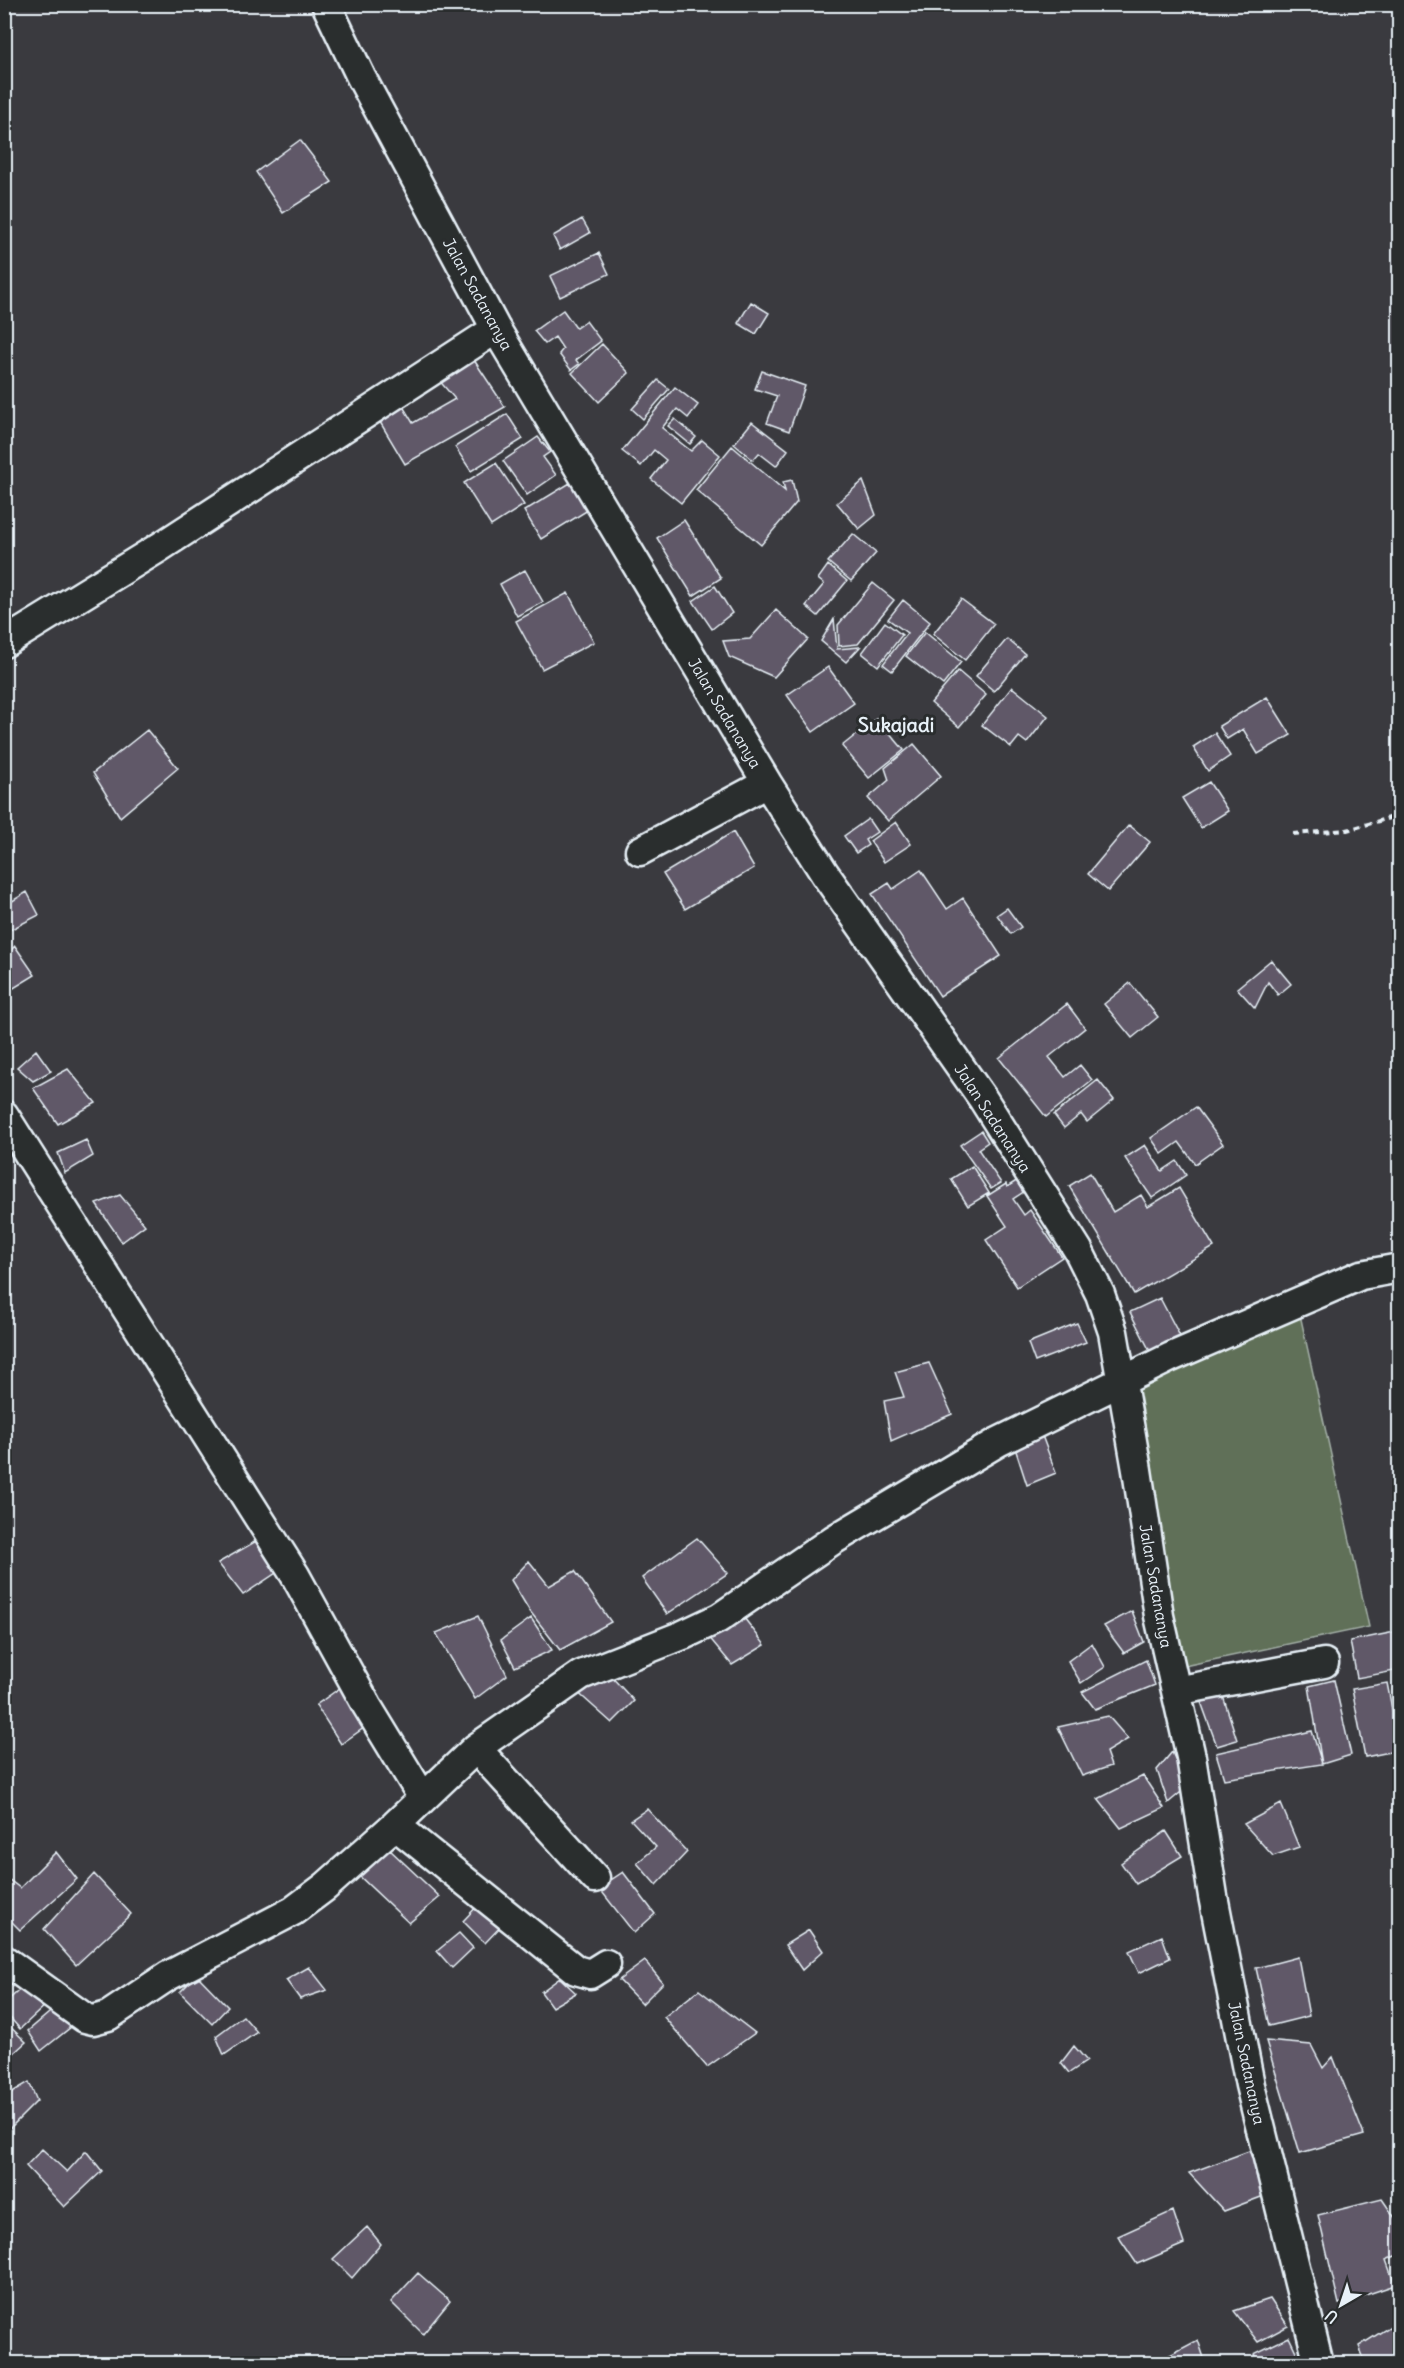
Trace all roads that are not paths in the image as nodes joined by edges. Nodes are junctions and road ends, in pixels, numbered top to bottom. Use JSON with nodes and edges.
{"nodes":[{"id":1,"x":326,"y":4,"type":"edge"},
{"id":2,"x":496,"y":329,"type":"junction"},
{"id":3,"x":4,"y":643,"type":"edge"},
{"id":4,"x":767,"y":783,"type":"junction"},
{"id":5,"x":640,"y":851,"type":"dead end"},
{"id":6,"x":4,"y":1115,"type":"edge"},
{"id":7,"x":1400,"y":1268,"type":"edge"},
{"id":8,"x":1121,"y":1381,"type":"junction"},
{"id":9,"x":1324,"y":1663,"type":"dead end"},
{"id":10,"x":1176,"y":1691,"type":"junction"},
{"id":11,"x":476,"y":1748,"type":"junction"},
{"id":12,"x":423,"y":1798,"type":"junction"},
{"id":13,"x":395,"y":1825,"type":"junction"},
{"id":14,"x":595,"y":1878,"type":"dead end"},
{"id":15,"x":4,"y":1960,"type":"edge"},
{"id":16,"x":606,"y":1964,"type":"dead end"},
{"id":17,"x":1319,"y":2364,"type":"edge"}],
"edges":[{"from":1,"to":2,"type":"street","name":"Jalan Sadananya"},
{"from":2,"to":3,"type":"street"},
{"from":2,"to":4,"type":"street","name":"Jalan Sadananya"},
{"from":4,"to":5,"type":"street"},
{"from":4,"to":8,"type":"street","name":"Jalan Sadananya"},
{"from":6,"to":12,"type":"street"},
{"from":7,"to":8,"type":"street"},
{"from":8,"to":10,"type":"street","name":"Jalan Sadananya"},
{"from":8,"to":11,"type":"street"},
{"from":9,"to":10,"type":"street"},
{"from":10,"to":17,"type":"street","name":"Jalan Sadananya"},
{"from":11,"to":12,"type":"street"},
{"from":11,"to":14,"type":"street"},
{"from":12,"to":13,"type":"street"},
{"from":13,"to":15,"type":"street"},
{"from":13,"to":16,"type":"street"}]}
